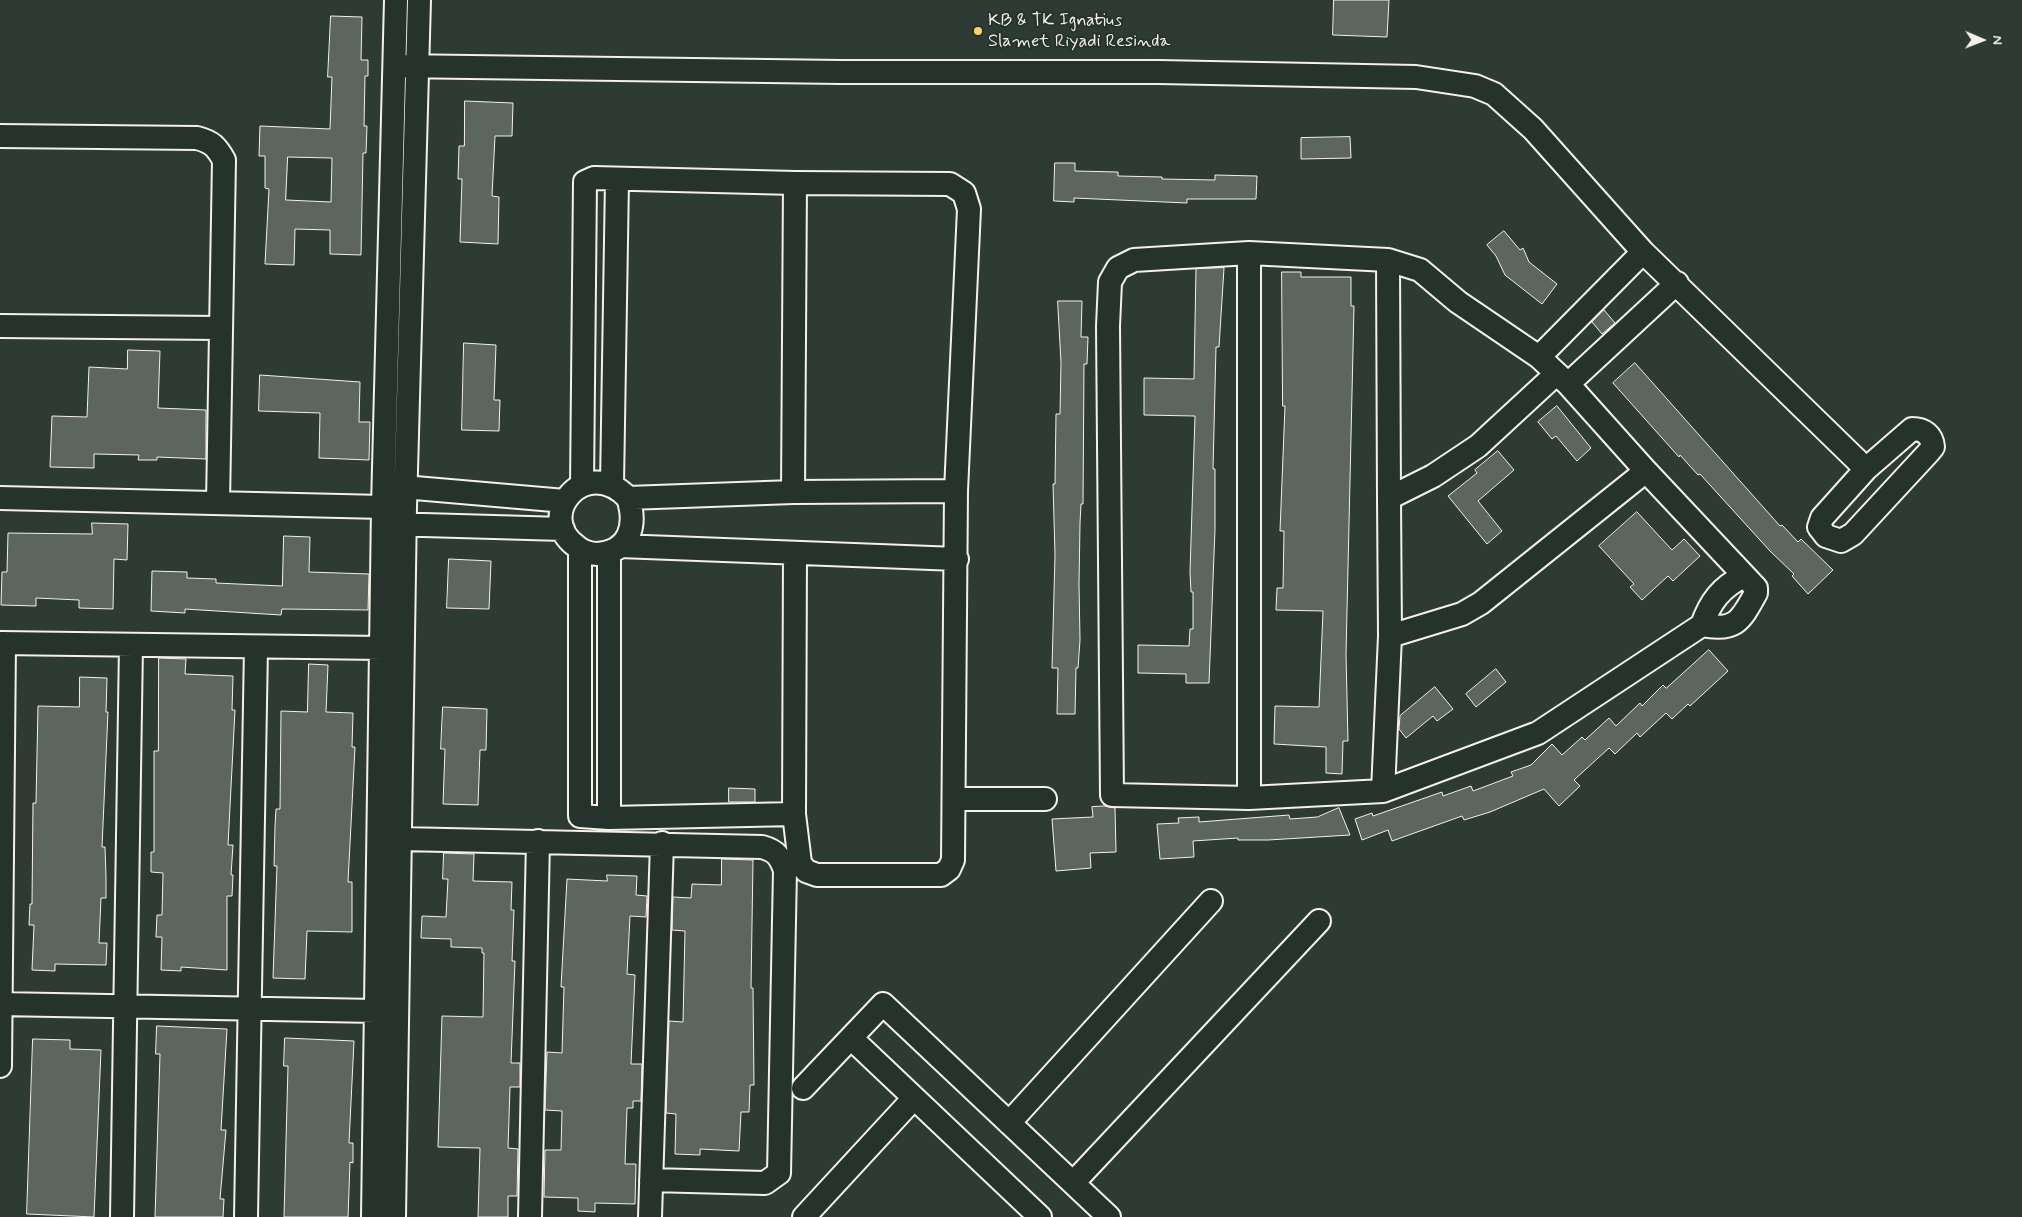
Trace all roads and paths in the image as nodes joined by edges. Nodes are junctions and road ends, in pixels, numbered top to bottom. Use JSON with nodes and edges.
{"nodes":[{"id":1,"x":396,"y":0,"type":"edge"},
{"id":2,"x":419,"y":0,"type":"edge"},
{"id":3,"x":407,"y":66,"type":"junction"},
{"id":4,"x":0,"y":136,"type":"edge"},
{"id":5,"x":617,"y":180,"type":"junction"},
{"id":6,"x":795,"y":183,"type":"junction"},
{"id":7,"x":1643,"y":252,"type":"junction"},
{"id":8,"x":1249,"y":253,"type":"junction"},
{"id":9,"x":1388,"y":260,"type":"junction"},
{"id":10,"x":1677,"y":284,"type":"junction"},
{"id":11,"x":0,"y":326,"type":"edge"},
{"id":12,"x":220,"y":328,"type":"junction"},
{"id":13,"x":1539,"y":357,"type":"junction"},
{"id":14,"x":1562,"y":379,"type":"junction"},
{"id":15,"x":1866,"y":468,"type":"junction"},
{"id":16,"x":1646,"y":472,"type":"junction"},
{"id":17,"x":582,"y":484,"type":"junction"},
{"id":18,"x":406,"y":488,"type":"junction"},
{"id":19,"x":620,"y":491,"type":"junction"},
{"id":20,"x":956,"y":491,"type":"junction"},
{"id":21,"x":793,"y":492,"type":"junction"},
{"id":22,"x":0,"y":498,"type":"edge"},
{"id":23,"x":1389,"y":498,"type":"junction"},
{"id":24,"x":565,"y":501,"type":"junction"},
{"id":25,"x":218,"y":503,"type":"junction"},
{"id":26,"x":389,"y":510,"type":"junction"},
{"id":27,"x":562,"y":530,"type":"junction"},
{"id":28,"x":615,"y":549,"type":"junction"},
{"id":29,"x":580,"y":550,"type":"junction"},
{"id":30,"x":795,"y":554,"type":"junction"},
{"id":31,"x":957,"y":559,"type":"junction"},
{"id":32,"x":1744,"y":576,"type":"junction"},
{"id":33,"x":1702,"y":626,"type":"junction"},
{"id":34,"x":1390,"y":636,"type":"junction"},
{"id":35,"x":2,"y":643,"type":"edge"},
{"id":36,"x":131,"y":645,"type":"junction"},
{"id":37,"x":256,"y":646,"type":"junction"},
{"id":38,"x":382,"y":648,"type":"junction"},
{"id":39,"x":1384,"y":791,"type":"junction"},
{"id":40,"x":1249,"y":798,"type":"junction"},
{"id":41,"x":954,"y":799,"type":"junction"},
{"id":42,"x":1045,"y":799,"type":"dead end"},
{"id":43,"x":794,"y":814,"type":"junction"},
{"id":44,"x":609,"y":818,"type":"junction"},
{"id":45,"x":401,"y":839,"type":"junction"},
{"id":46,"x":538,"y":841,"type":"junction"},
{"id":47,"x":662,"y":843,"type":"junction"},
{"id":48,"x":1211,"y":901,"type":"dead end"},
{"id":49,"x":1320,"y":921,"type":"dead end"},
{"id":50,"x":398,"y":998,"type":"junction"},
{"id":51,"x":1,"y":1004,"type":"edge"},
{"id":52,"x":126,"y":1006,"type":"junction"},
{"id":53,"x":250,"y":1008,"type":"junction"},
{"id":54,"x":376,"y":1011,"type":"junction"},
{"id":55,"x":851,"y":1038,"type":"junction"},
{"id":56,"x":0,"y":1066,"type":"edge"},
{"id":57,"x":803,"y":1088,"type":"dead end"},
{"id":58,"x":914,"y":1098,"type":"junction"},
{"id":59,"x":1009,"y":1123,"type":"junction"},
{"id":60,"x":651,"y":1180,"type":"junction"},
{"id":61,"x":1073,"y":1183,"type":"junction"},
{"id":62,"x":122,"y":1217,"type":"edge"},
{"id":63,"x":246,"y":1217,"type":"edge"},
{"id":64,"x":373,"y":1217,"type":"edge"},
{"id":65,"x":394,"y":1217,"type":"edge"},
{"id":66,"x":530,"y":1217,"type":"edge"},
{"id":67,"x":650,"y":1217,"type":"edge"},
{"id":68,"x":804,"y":1217,"type":"edge"},
{"id":69,"x":1040,"y":1217,"type":"edge"},
{"id":70,"x":1109,"y":1217,"type":"edge"}],
"edges":[{"from":1,"to":3,"type":"street"},
{"from":2,"to":3,"type":"street"},
{"from":3,"to":7,"type":"street"},
{"from":3,"to":18,"type":"street"},
{"from":3,"to":26,"type":"street"},
{"from":4,"to":12,"type":"street"},
{"from":5,"to":6,"type":"street"},
{"from":5,"to":17,"type":"street"},
{"from":5,"to":19,"type":"street"},
{"from":6,"to":20,"type":"street"},
{"from":6,"to":21,"type":"street"},
{"from":7,"to":10,"type":"street"},
{"from":7,"to":13,"type":"street"},
{"from":8,"to":9,"type":"street"},
{"from":8,"to":40,"type":"street"},
{"from":8,"to":40,"type":"street"},
{"from":9,"to":13,"type":"street"},
{"from":9,"to":23,"type":"street"},
{"from":10,"to":14,"type":"street"},
{"from":10,"to":15,"type":"street"},
{"from":11,"to":12,"type":"street"},
{"from":12,"to":25,"type":"street"},
{"from":13,"to":14,"type":"street"},
{"from":14,"to":16,"type":"street"},
{"from":14,"to":23,"type":"street"},
{"from":15,"to":15,"type":"street"},
{"from":16,"to":32,"type":"street"},
{"from":16,"to":34,"type":"street"},
{"from":17,"to":19,"type":"street"},
{"from":17,"to":24,"type":"street"},
{"from":18,"to":24,"type":"street"},
{"from":18,"to":26,"type":"street"},
{"from":18,"to":26,"type":"street"},
{"from":19,"to":21,"type":"street"},
{"from":19,"to":28,"type":"street"},
{"from":20,"to":21,"type":"street"},
{"from":20,"to":31,"type":"street"},
{"from":22,"to":25,"type":"street"},
{"from":23,"to":34,"type":"street"},
{"from":24,"to":27,"type":"street"},
{"from":25,"to":26,"type":"street"},
{"from":26,"to":27,"type":"street"},
{"from":26,"to":38,"type":"street"},
{"from":26,"to":45,"type":"street"},
{"from":27,"to":29,"type":"street"},
{"from":28,"to":29,"type":"street"},
{"from":28,"to":30,"type":"street"},
{"from":28,"to":44,"type":"street"},
{"from":29,"to":44,"type":"street"},
{"from":30,"to":31,"type":"street"},
{"from":30,"to":43,"type":"street"},
{"from":31,"to":41,"type":"street"},
{"from":32,"to":33,"type":"street"},
{"from":32,"to":33,"type":"street"},
{"from":33,"to":39,"type":"street"},
{"from":34,"to":39,"type":"street"},
{"from":35,"to":36,"type":"street"},
{"from":35,"to":51,"type":"street"},
{"from":36,"to":37,"type":"street"},
{"from":36,"to":52,"type":"street"},
{"from":37,"to":38,"type":"street"},
{"from":37,"to":53,"type":"street"},
{"from":38,"to":54,"type":"street"},
{"from":39,"to":40,"type":"street"},
{"from":41,"to":42,"type":"street"},
{"from":41,"to":43,"type":"street"},
{"from":43,"to":44,"type":"street"},
{"from":45,"to":46,"type":"street"},
{"from":45,"to":50,"type":"street"},
{"from":46,"to":47,"type":"street"},
{"from":46,"to":66,"type":"street"},
{"from":47,"to":60,"type":"street"},
{"from":47,"to":60,"type":"street"},
{"from":48,"to":59,"type":"street"},
{"from":49,"to":61,"type":"street"},
{"from":50,"to":54,"type":"street"},
{"from":50,"to":65,"type":"street"},
{"from":51,"to":52,"type":"street"},
{"from":51,"to":56,"type":"street"},
{"from":52,"to":53,"type":"street"},
{"from":52,"to":62,"type":"street"},
{"from":53,"to":54,"type":"street"},
{"from":53,"to":63,"type":"street"},
{"from":54,"to":64,"type":"street"},
{"from":55,"to":57,"type":"street"},
{"from":55,"to":58,"type":"street"},
{"from":55,"to":59,"type":"street"},
{"from":58,"to":68,"type":"street"},
{"from":58,"to":69,"type":"street"},
{"from":59,"to":61,"type":"street"},
{"from":60,"to":67,"type":"street"},
{"from":61,"to":70,"type":"street"}]}
